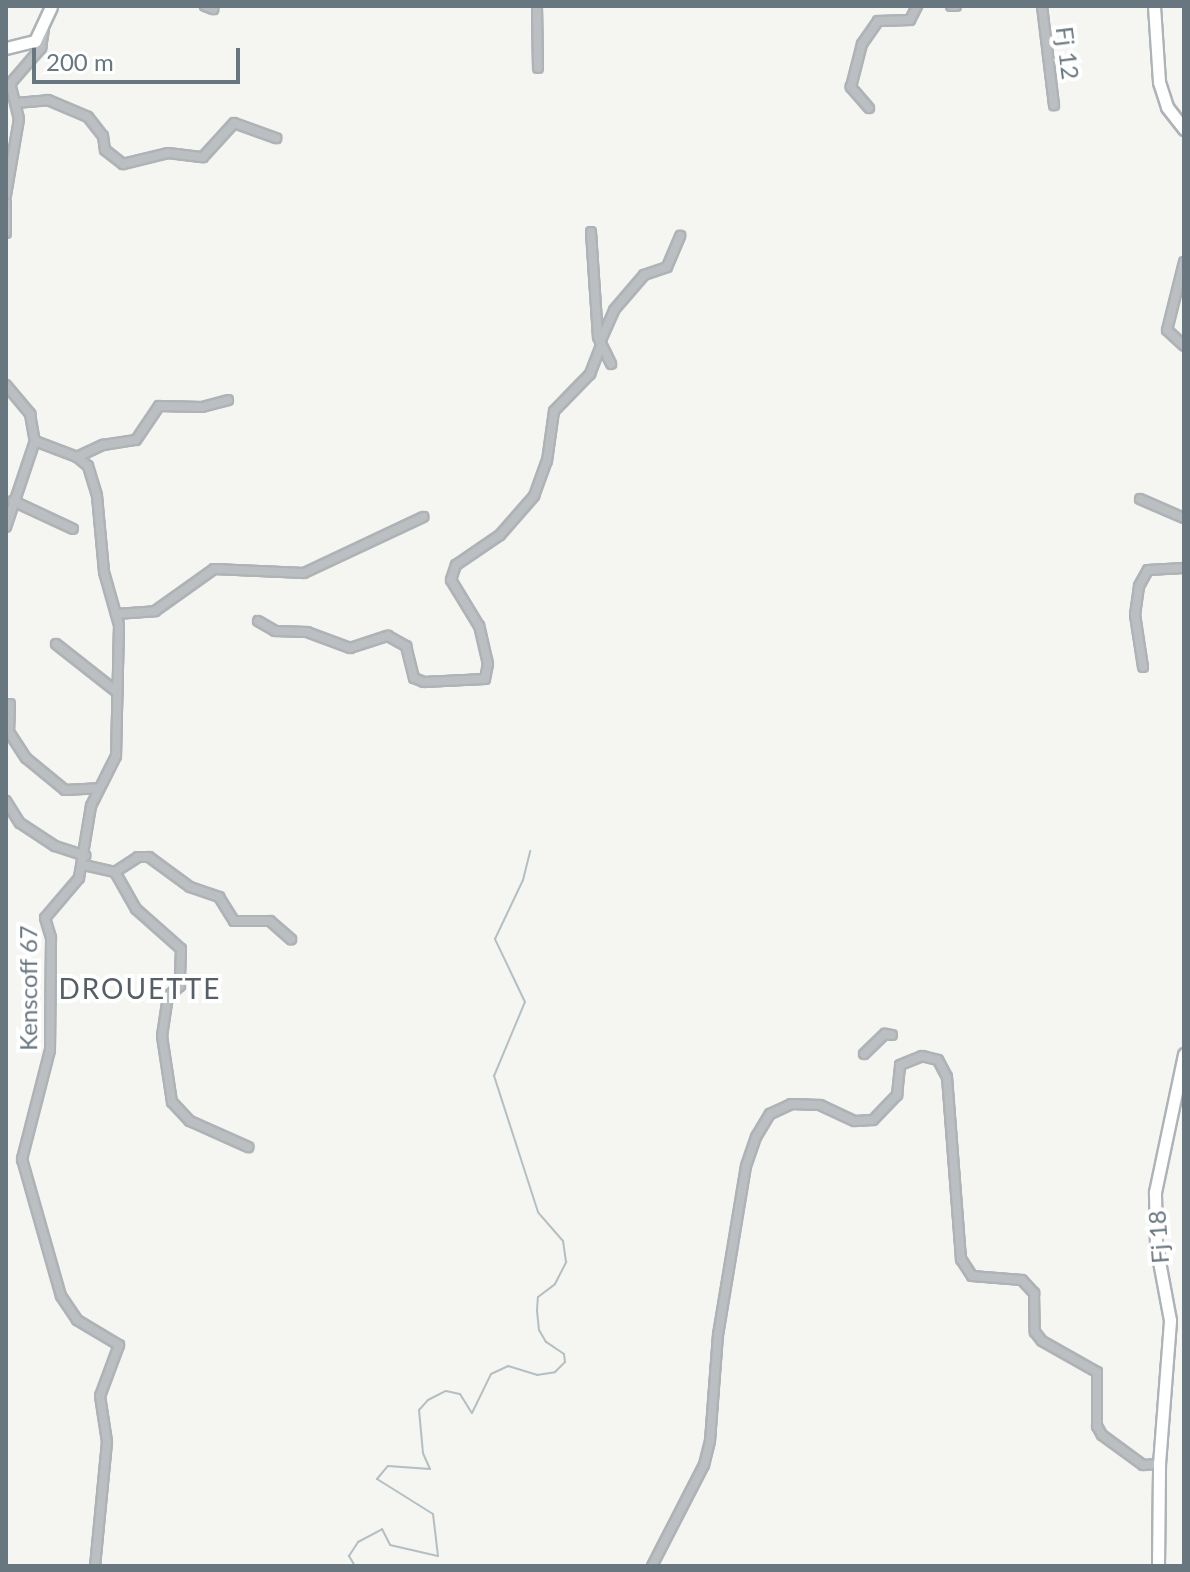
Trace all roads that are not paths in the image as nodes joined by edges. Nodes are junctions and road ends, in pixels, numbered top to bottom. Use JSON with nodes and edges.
{"nodes":[{"id":1,"x":51,"y":6,"type":"edge"},
{"id":2,"x":537,"y":6,"type":"edge"},
{"id":3,"x":917,"y":6,"type":"edge"},
{"id":4,"x":1042,"y":6,"type":"edge"},
{"id":5,"x":1154,"y":6,"type":"edge"},
{"id":6,"x":44,"y":28,"type":"junction"},
{"id":7,"x":6,"y":48,"type":"edge"},
{"id":8,"x":538,"y":68,"type":"dead end"},
{"id":9,"x":16,"y":103,"type":"junction"},
{"id":10,"x":1054,"y":105,"type":"dead end"},
{"id":11,"x":869,"y":108,"type":"dead end"},
{"id":12,"x":1184,"y":130,"type":"edge"},
{"id":13,"x":276,"y":138,"type":"dead end"},
{"id":14,"x":6,"y":195,"type":"edge"},
{"id":15,"x":6,"y":203,"type":"edge"},
{"id":16,"x":591,"y":232,"type":"dead end"},
{"id":17,"x":6,"y":233,"type":"edge"},
{"id":18,"x":680,"y":236,"type":"dead end"},
{"id":19,"x":1184,"y":262,"type":"edge"},
{"id":20,"x":600,"y":344,"type":"junction"},
{"id":21,"x":1184,"y":346,"type":"edge"},
{"id":22,"x":611,"y":364,"type":"dead end"},
{"id":23,"x":6,"y":385,"type":"edge"},
{"id":24,"x":228,"y":400,"type":"dead end"},
{"id":25,"x":35,"y":441,"type":"junction"},
{"id":26,"x":77,"y":457,"type":"junction"},
{"id":27,"x":1140,"y":499,"type":"dead end"},
{"id":28,"x":13,"y":501,"type":"junction"},
{"id":29,"x":423,"y":517,"type":"dead end"},
{"id":30,"x":1184,"y":518,"type":"edge"},
{"id":31,"x":6,"y":527,"type":"edge"},
{"id":32,"x":73,"y":529,"type":"dead end"},
{"id":33,"x":1184,"y":568,"type":"edge"},
{"id":34,"x":116,"y":614,"type":"junction"},
{"id":35,"x":258,"y":621,"type":"dead end"},
{"id":36,"x":56,"y":644,"type":"dead end"},
{"id":37,"x":1143,"y":667,"type":"dead end"},
{"id":38,"x":117,"y":692,"type":"junction"},
{"id":39,"x":10,"y":704,"type":"dead end"},
{"id":40,"x":98,"y":788,"type":"junction"},
{"id":41,"x":6,"y":801,"type":"edge"},
{"id":42,"x":85,"y":861,"type":"junction"},
{"id":43,"x":115,"y":872,"type":"junction"},
{"id":44,"x":291,"y":939,"type":"dead end"},
{"id":45,"x":892,"y":1035,"type":"dead end"},
{"id":46,"x":864,"y":1054,"type":"dead end"},
{"id":47,"x":1184,"y":1054,"type":"edge"},
{"id":48,"x":248,"y":1147,"type":"dead end"},
{"id":49,"x":1159,"y":1464,"type":"junction"},
{"id":50,"x":95,"y":1566,"type":"edge"},
{"id":51,"x":652,"y":1566,"type":"edge"},
{"id":52,"x":1158,"y":1566,"type":"edge"}],
"edges":[{"from":1,"to":6,"type":"street"},
{"from":2,"to":8,"type":"street"},
{"from":3,"to":11,"type":"street"},
{"from":4,"to":10,"type":"street","name":"Fj 12"},
{"from":5,"to":12,"type":"street"},
{"from":6,"to":7,"type":"street"},
{"from":6,"to":9,"type":"street"},
{"from":9,"to":13,"type":"street"},
{"from":9,"to":14,"type":"street"},
{"from":15,"to":17,"type":"street"},
{"from":16,"to":20,"type":"street"},
{"from":18,"to":20,"type":"street"},
{"from":19,"to":21,"type":"street"},
{"from":20,"to":22,"type":"street"},
{"from":20,"to":35,"type":"street"},
{"from":23,"to":25,"type":"street"},
{"from":24,"to":26,"type":"street"},
{"from":25,"to":26,"type":"street"},
{"from":25,"to":28,"type":"street"},
{"from":26,"to":34,"type":"street"},
{"from":27,"to":30,"type":"street"},
{"from":28,"to":31,"type":"street"},
{"from":28,"to":32,"type":"street"},
{"from":29,"to":34,"type":"street"},
{"from":33,"to":37,"type":"street"},
{"from":34,"to":38,"type":"street"},
{"from":36,"to":38,"type":"street"},
{"from":38,"to":40,"type":"street"},
{"from":39,"to":40,"type":"street"},
{"from":40,"to":42,"type":"street"},
{"from":41,"to":42,"type":"street"},
{"from":42,"to":43,"type":"street"},
{"from":42,"to":50,"type":"street","name":"Kenscoff 67"},
{"from":43,"to":44,"type":"street"},
{"from":43,"to":48,"type":"street"},
{"from":45,"to":46,"type":"street"},
{"from":47,"to":49,"type":"street","name":"Fj 18"},
{"from":49,"to":51,"type":"street"},
{"from":49,"to":52,"type":"street","name":"Fj 18"}]}
